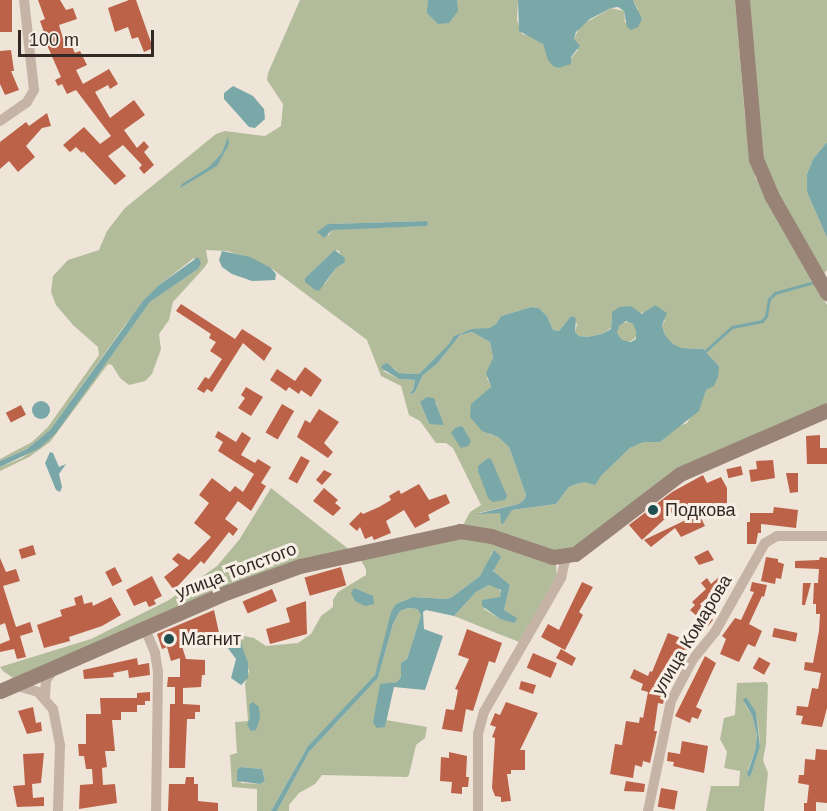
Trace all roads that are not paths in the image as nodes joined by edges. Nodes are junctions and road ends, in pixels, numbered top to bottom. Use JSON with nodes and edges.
{"nodes":[{"id":1,"x":24,"y":0,"type":"edge"},
{"id":2,"x":742,"y":0,"type":"edge"},
{"id":3,"x":0,"y":121,"type":"edge"},
{"id":4,"x":827,"y":293,"type":"edge"},
{"id":5,"x":827,"y":410,"type":"edge"},
{"id":6,"x":827,"y":536,"type":"edge"},
{"id":7,"x":566,"y":557,"type":"junction"},
{"id":8,"x":145,"y":629,"type":"junction"},
{"id":9,"x":55,"y":668,"type":"junction"},
{"id":10,"x":7,"y":688,"type":"edge"},
{"id":11,"x":45,"y":697,"type":"junction"},
{"id":12,"x":58,"y":811,"type":"edge"},
{"id":13,"x":156,"y":811,"type":"edge"},
{"id":14,"x":478,"y":811,"type":"edge"},
{"id":15,"x":648,"y":811,"type":"edge"}],
"edges":[{"from":1,"to":3,"type":"street"},
{"from":2,"to":4,"type":"main road"},
{"from":5,"to":7,"type":"main road"},
{"from":6,"to":15,"type":"street","name":"улица Комарова"},
{"from":7,"to":8,"type":"main road","name":"улица Толстого"},
{"from":7,"to":14,"type":"street"},
{"from":8,"to":9,"type":"main road","name":"улица Толстого"},
{"from":8,"to":13,"type":"street"},
{"from":9,"to":10,"type":"main road","name":"улица Толстого"},
{"from":9,"to":11,"type":"street"},
{"from":10,"to":11,"type":"street"},
{"from":11,"to":12,"type":"street"}]}
